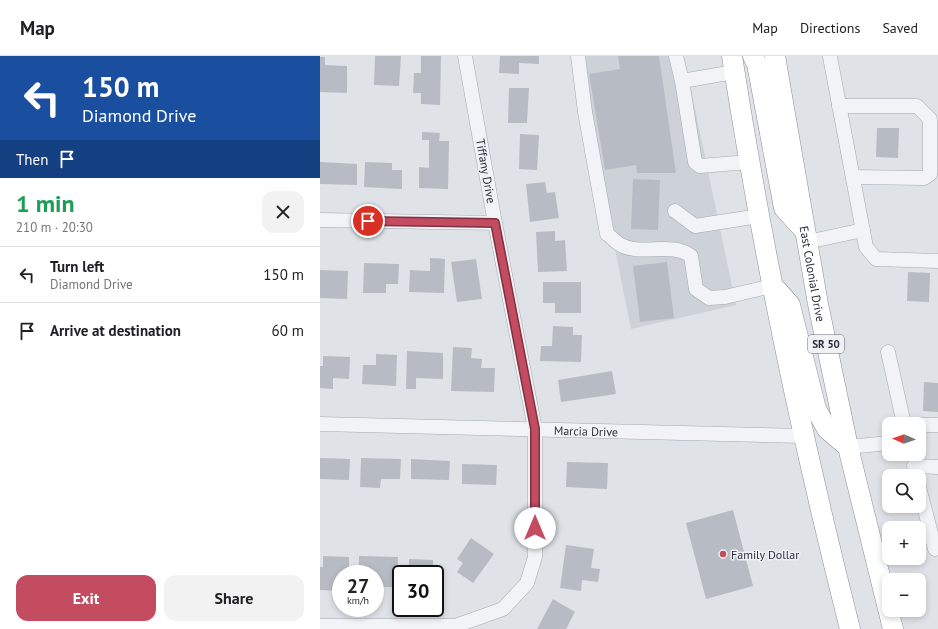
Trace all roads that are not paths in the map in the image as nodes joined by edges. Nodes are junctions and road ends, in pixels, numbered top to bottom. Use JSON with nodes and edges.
{"nodes":[{"id":1,"x":465,"y":56,"type":"edge"},
{"id":2,"x":578,"y":56,"type":"edge"},
{"id":3,"x":676,"y":56,"type":"edge"},
{"id":4,"x":753,"y":56,"type":"edge"},
{"id":5,"x":775,"y":56,"type":"edge"},
{"id":6,"x":830,"y":57,"type":"edge"},
{"id":7,"x":733,"y":64,"type":"edge"},
{"id":8,"x":682,"y":81,"type":"junction"},
{"id":9,"x":839,"y":106,"type":"junction"},
{"id":10,"x":749,"y":162,"type":"junction"},
{"id":11,"x":853,"y":177,"type":"junction"},
{"id":12,"x":674,"y":211,"type":"dead end"},
{"id":13,"x":759,"y":216,"type":"junction"},
{"id":14,"x":320,"y":220,"type":"edge"},
{"id":15,"x":495,"y":223,"type":"junction"},
{"id":16,"x":863,"y":230,"type":"junction"},
{"id":17,"x":806,"y":236,"type":"junction"},
{"id":18,"x":938,"y":261,"type":"edge"},
{"id":19,"x":772,"y":286,"type":"junction"},
{"id":20,"x":888,"y":352,"type":"dead end"},
{"id":21,"x":902,"y":417,"type":"edge"},
{"id":22,"x":320,"y":424,"type":"edge"},
{"id":23,"x":926,"y":425,"type":"edge"},
{"id":24,"x":938,"y":425,"type":"edge"},
{"id":25,"x":535,"y":429,"type":"junction"},
{"id":26,"x":803,"y":436,"type":"junction"},
{"id":27,"x":882,"y":444,"type":"edge"},
{"id":28,"x":848,"y":447,"type":"junction"},
{"id":29,"x":913,"y":465,"type":"edge"},
{"id":30,"x":938,"y":467,"type":"edge"},
{"id":31,"x":926,"y":513,"type":"edge"},
{"id":32,"x":935,"y":549,"type":"dead end"},
{"id":33,"x":321,"y":627,"type":"edge"},
{"id":34,"x":846,"y":628,"type":"edge"},
{"id":35,"x":893,"y":629,"type":"edge"}],
"edges":[{"from":1,"to":15,"type":"street","name":"Tiffany Drive"},
{"from":2,"to":19,"type":"street"},
{"from":3,"to":8,"type":"street"},
{"from":4,"to":17,"type":"highway"},
{"from":5,"to":17,"type":"highway","name":"East Colonial Drive","number":"SR 50"},
{"from":6,"to":9,"type":"street"},
{"from":7,"to":8,"type":"street"},
{"from":7,"to":10,"type":"highway"},
{"from":8,"to":10,"type":"street"},
{"from":9,"to":11,"type":"street"},
{"from":9,"to":11,"type":"street"},
{"from":10,"to":13,"type":"highway"},
{"from":11,"to":16,"type":"street"},
{"from":12,"to":13,"type":"street"},
{"from":13,"to":19,"type":"highway"},
{"from":14,"to":15,"type":"street"},
{"from":15,"to":25,"type":"street","name":"Tiffany Drive"},
{"from":16,"to":17,"type":"street"},
{"from":16,"to":18,"type":"street"},
{"from":17,"to":28,"type":"highway","name":"East Colonial Drive","number":"SR 50"},
{"from":19,"to":26,"type":"highway"},
{"from":19,"to":28,"type":"highway"},
{"from":20,"to":21,"type":"street"},
{"from":22,"to":25,"type":"street","name":"Marcia Drive"},
{"from":23,"to":24,"type":"street"},
{"from":25,"to":26,"type":"street","name":"Marcia Drive"},
{"from":25,"to":33,"type":"street","name":"Tiffany Drive"},
{"from":26,"to":34,"type":"highway"},
{"from":27,"to":28,"type":"street"},
{"from":28,"to":35,"type":"highway","name":"East Colonial Drive","number":"SR 50"},
{"from":29,"to":30,"type":"street"},
{"from":31,"to":32,"type":"street"}]}
